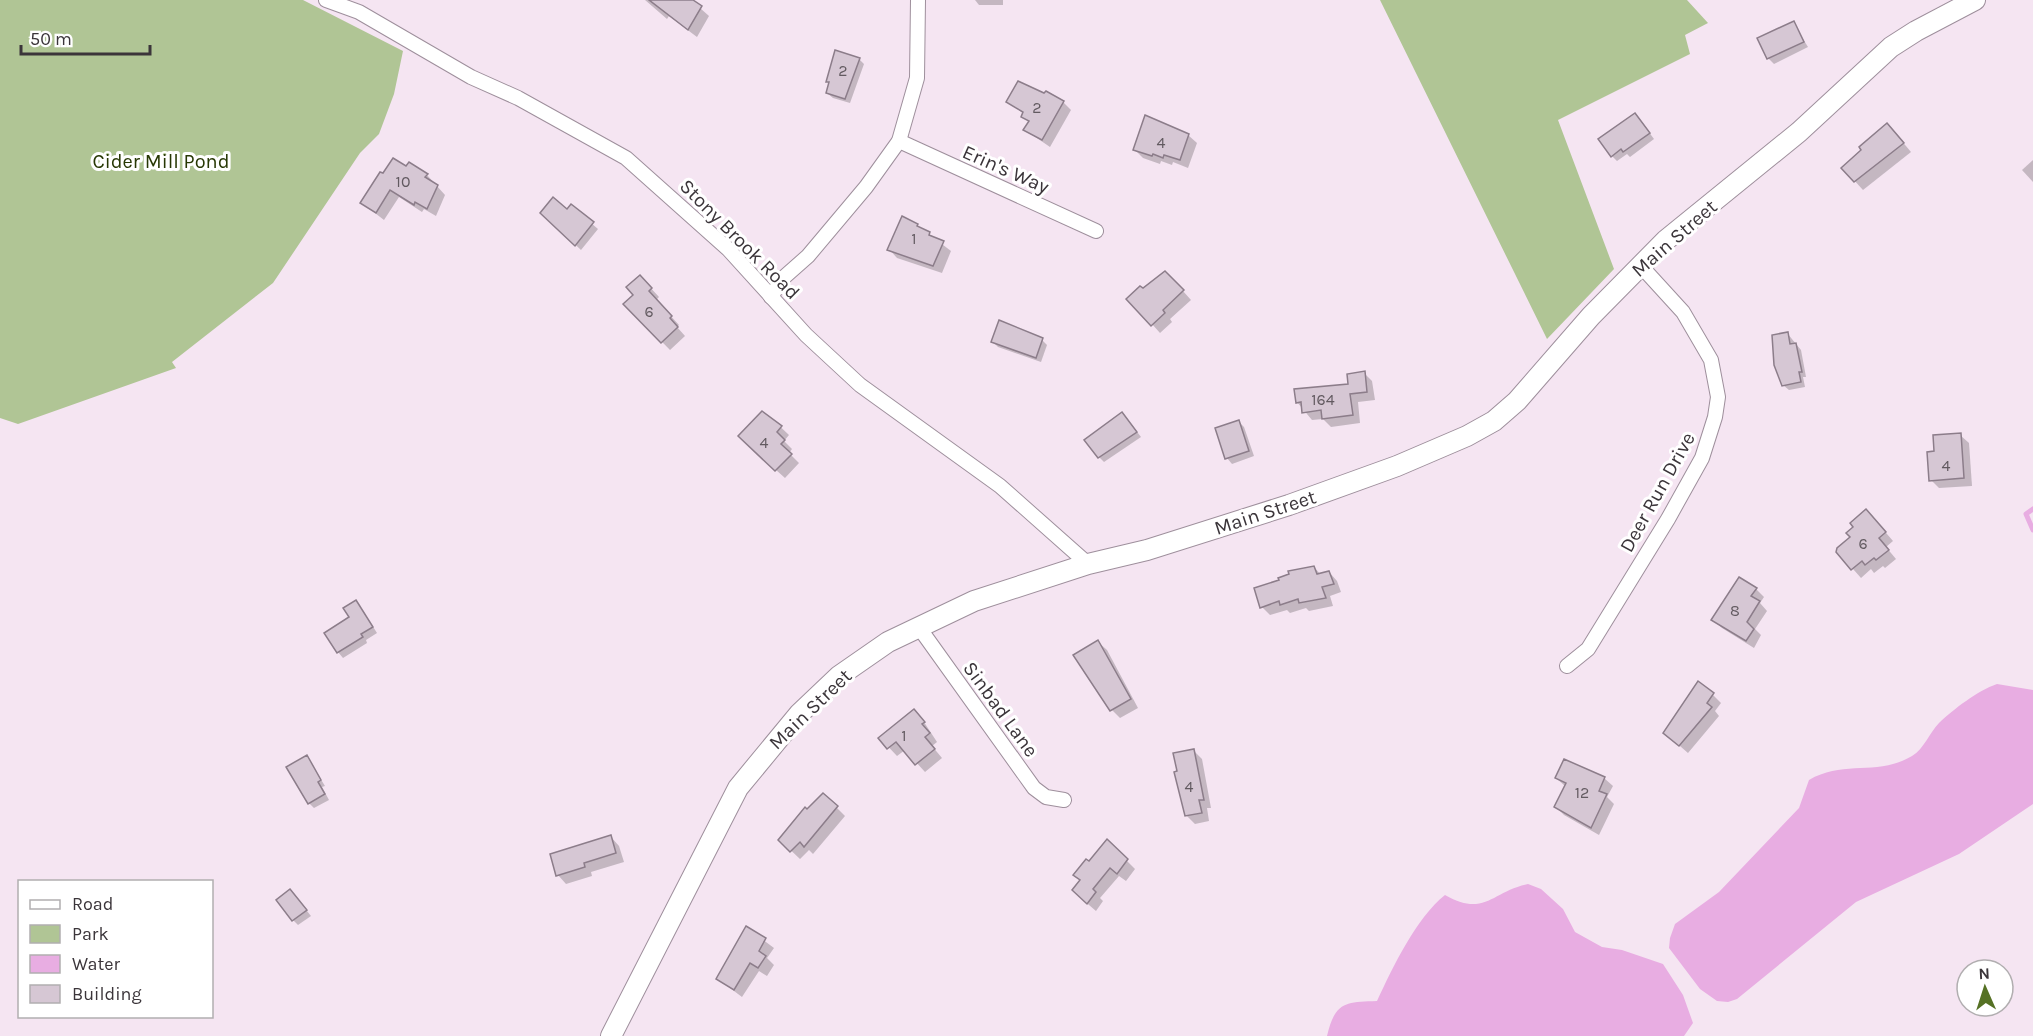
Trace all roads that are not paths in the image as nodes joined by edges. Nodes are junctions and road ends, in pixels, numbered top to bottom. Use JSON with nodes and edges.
{"nodes":[{"id":1,"x":326,"y":0,"type":"edge"},
{"id":2,"x":918,"y":0,"type":"edge"},
{"id":3,"x":1975,"y":0,"type":"edge"},
{"id":4,"x":898,"y":141,"type":"junction"},
{"id":5,"x":1096,"y":231,"type":"dead end"},
{"id":6,"x":1641,"y":266,"type":"junction"},
{"id":7,"x":771,"y":297,"type":"junction"},
{"id":8,"x":1088,"y":564,"type":"junction"},
{"id":9,"x":918,"y":626,"type":"junction"},
{"id":10,"x":1567,"y":666,"type":"dead end"},
{"id":11,"x":1064,"y":800,"type":"dead end"},
{"id":12,"x":611,"y":1036,"type":"edge"}],
"edges":[{"from":1,"to":7,"type":"street","name":"Stony Brook Road"},
{"from":2,"to":4,"type":"street"},
{"from":3,"to":6,"type":"main road","name":"Main Street"},
{"from":4,"to":5,"type":"street","name":"Erin's Way"},
{"from":4,"to":7,"type":"street"},
{"from":6,"to":8,"type":"main road","name":"Main Street"},
{"from":6,"to":10,"type":"street","name":"Deer Run Drive"},
{"from":7,"to":8,"type":"street","name":"Stony Brook Road"},
{"from":8,"to":9,"type":"main road","name":"Main Street"},
{"from":9,"to":11,"type":"street","name":"Sinbad Lane"},
{"from":9,"to":12,"type":"main road","name":"Main Street"}]}
